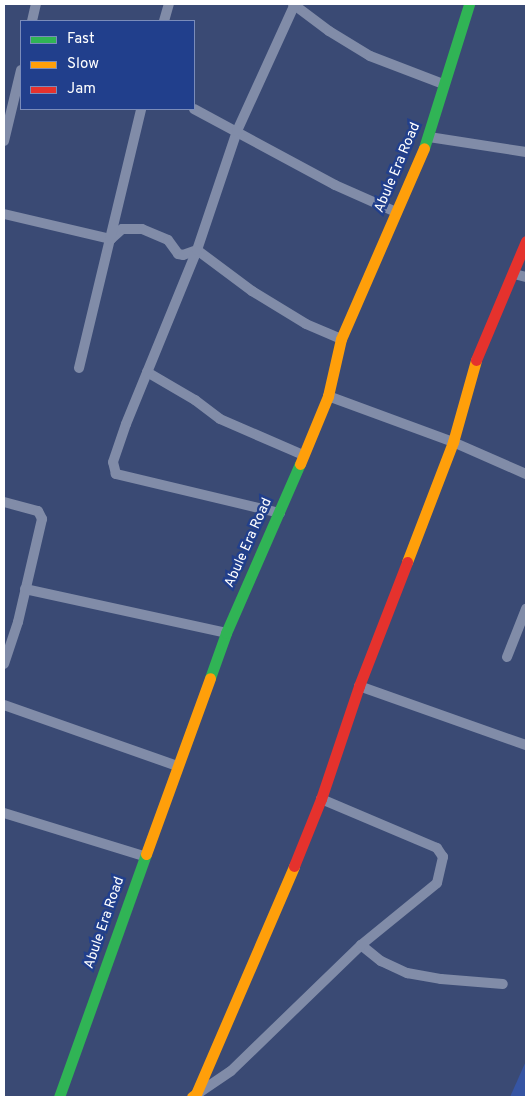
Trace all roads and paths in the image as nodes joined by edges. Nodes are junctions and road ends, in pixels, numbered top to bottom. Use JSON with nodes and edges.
{"nodes":[{"id":1,"x":36,"y":4,"type":"edge"},
{"id":2,"x":169,"y":4,"type":"edge"},
{"id":3,"x":294,"y":4,"type":"edge"},
{"id":4,"x":469,"y":4,"type":"edge"},
{"id":5,"x":32,"y":20,"type":"edge"},
{"id":6,"x":164,"y":20,"type":"edge"},
{"id":7,"x":20,"y":74,"type":"edge"},
{"id":8,"x":443,"y":84,"type":"junction"},
{"id":9,"x":141,"y":110,"type":"edge"},
{"id":10,"x":195,"y":110,"type":"edge"},
{"id":11,"x":236,"y":131,"type":"junction"},
{"id":12,"x":429,"y":137,"type":"junction"},
{"id":13,"x":4,"y":141,"type":"edge"},
{"id":14,"x":526,"y":152,"type":"edge"},
{"id":15,"x":396,"y":212,"type":"junction"},
{"id":16,"x":4,"y":214,"type":"edge"},
{"id":17,"x":111,"y":239,"type":"junction"},
{"id":18,"x":526,"y":241,"type":"edge"},
{"id":19,"x":197,"y":250,"type":"junction"},
{"id":20,"x":514,"y":274,"type":"junction"},
{"id":21,"x":526,"y":277,"type":"edge"},
{"id":22,"x":341,"y":339,"type":"junction"},
{"id":23,"x":79,"y":368,"type":"dead end"},
{"id":24,"x":147,"y":372,"type":"junction"},
{"id":25,"x":328,"y":396,"type":"junction"},
{"id":26,"x":453,"y":442,"type":"junction"},
{"id":27,"x":303,"y":455,"type":"junction"},
{"id":28,"x":526,"y":474,"type":"edge"},
{"id":29,"x":4,"y":502,"type":"edge"},
{"id":30,"x":280,"y":513,"type":"junction"},
{"id":31,"x":25,"y":589,"type":"junction"},
{"id":32,"x":526,"y":609,"type":"edge"},
{"id":33,"x":226,"y":633,"type":"junction"},
{"id":34,"x":8,"y":641,"type":"edge"},
{"id":35,"x":507,"y":657,"type":"dead end"},
{"id":36,"x":4,"y":664,"type":"edge"},
{"id":37,"x":360,"y":686,"type":"junction"},
{"id":38,"x":4,"y":704,"type":"edge"},
{"id":39,"x":526,"y":745,"type":"edge"},
{"id":40,"x":177,"y":766,"type":"junction"},
{"id":41,"x":321,"y":799,"type":"junction"},
{"id":42,"x":4,"y":813,"type":"edge"},
{"id":43,"x":144,"y":856,"type":"junction"},
{"id":44,"x":361,"y":945,"type":"junction"},
{"id":45,"x":504,"y":984,"type":"dead end"},
{"id":46,"x":194,"y":1096,"type":"edge"},
{"id":47,"x":59,"y":1097,"type":"edge"}],
"edges":[{"from":1,"to":5,"type":"street"},
{"from":2,"to":6,"type":"street"},
{"from":3,"to":8,"type":"street"},
{"from":3,"to":11,"type":"street"},
{"from":4,"to":8,"type":"street","name":"Abule Era Road"},
{"from":7,"to":13,"type":"street"},
{"from":8,"to":12,"type":"street","name":"Abule Era Road"},
{"from":9,"to":17,"type":"street"},
{"from":10,"to":11,"type":"street"},
{"from":11,"to":15,"type":"street"},
{"from":11,"to":19,"type":"street"},
{"from":12,"to":14,"type":"street"},
{"from":12,"to":15,"type":"street","name":"Abule Era Road"},
{"from":15,"to":22,"type":"street","name":"Abule Era Road"},
{"from":16,"to":17,"type":"street"},
{"from":17,"to":19,"type":"street"},
{"from":17,"to":23,"type":"street"},
{"from":18,"to":20,"type":"street"},
{"from":19,"to":22,"type":"street"},
{"from":19,"to":24,"type":"street"},
{"from":20,"to":21,"type":"street"},
{"from":20,"to":26,"type":"street"},
{"from":22,"to":25,"type":"street","name":"Abule Era Road"},
{"from":24,"to":27,"type":"street"},
{"from":24,"to":30,"type":"street"},
{"from":25,"to":26,"type":"street"},
{"from":25,"to":27,"type":"street","name":"Abule Era Road"},
{"from":26,"to":28,"type":"street"},
{"from":26,"to":37,"type":"street"},
{"from":27,"to":30,"type":"street","name":"Abule Era Road"},
{"from":29,"to":31,"type":"street"},
{"from":30,"to":33,"type":"street","name":"Abule Era Road"},
{"from":31,"to":33,"type":"street"},
{"from":31,"to":34,"type":"street"},
{"from":32,"to":35,"type":"street"},
{"from":33,"to":40,"type":"street","name":"Abule Era Road"},
{"from":34,"to":36,"type":"street"},
{"from":37,"to":39,"type":"street"},
{"from":37,"to":41,"type":"street"},
{"from":38,"to":40,"type":"street"},
{"from":40,"to":43,"type":"street","name":"Abule Era Road"},
{"from":41,"to":44,"type":"street"},
{"from":41,"to":46,"type":"street"},
{"from":42,"to":43,"type":"street"},
{"from":43,"to":47,"type":"street","name":"Abule Era Road"},
{"from":44,"to":45,"type":"street"},
{"from":44,"to":46,"type":"street"}]}
